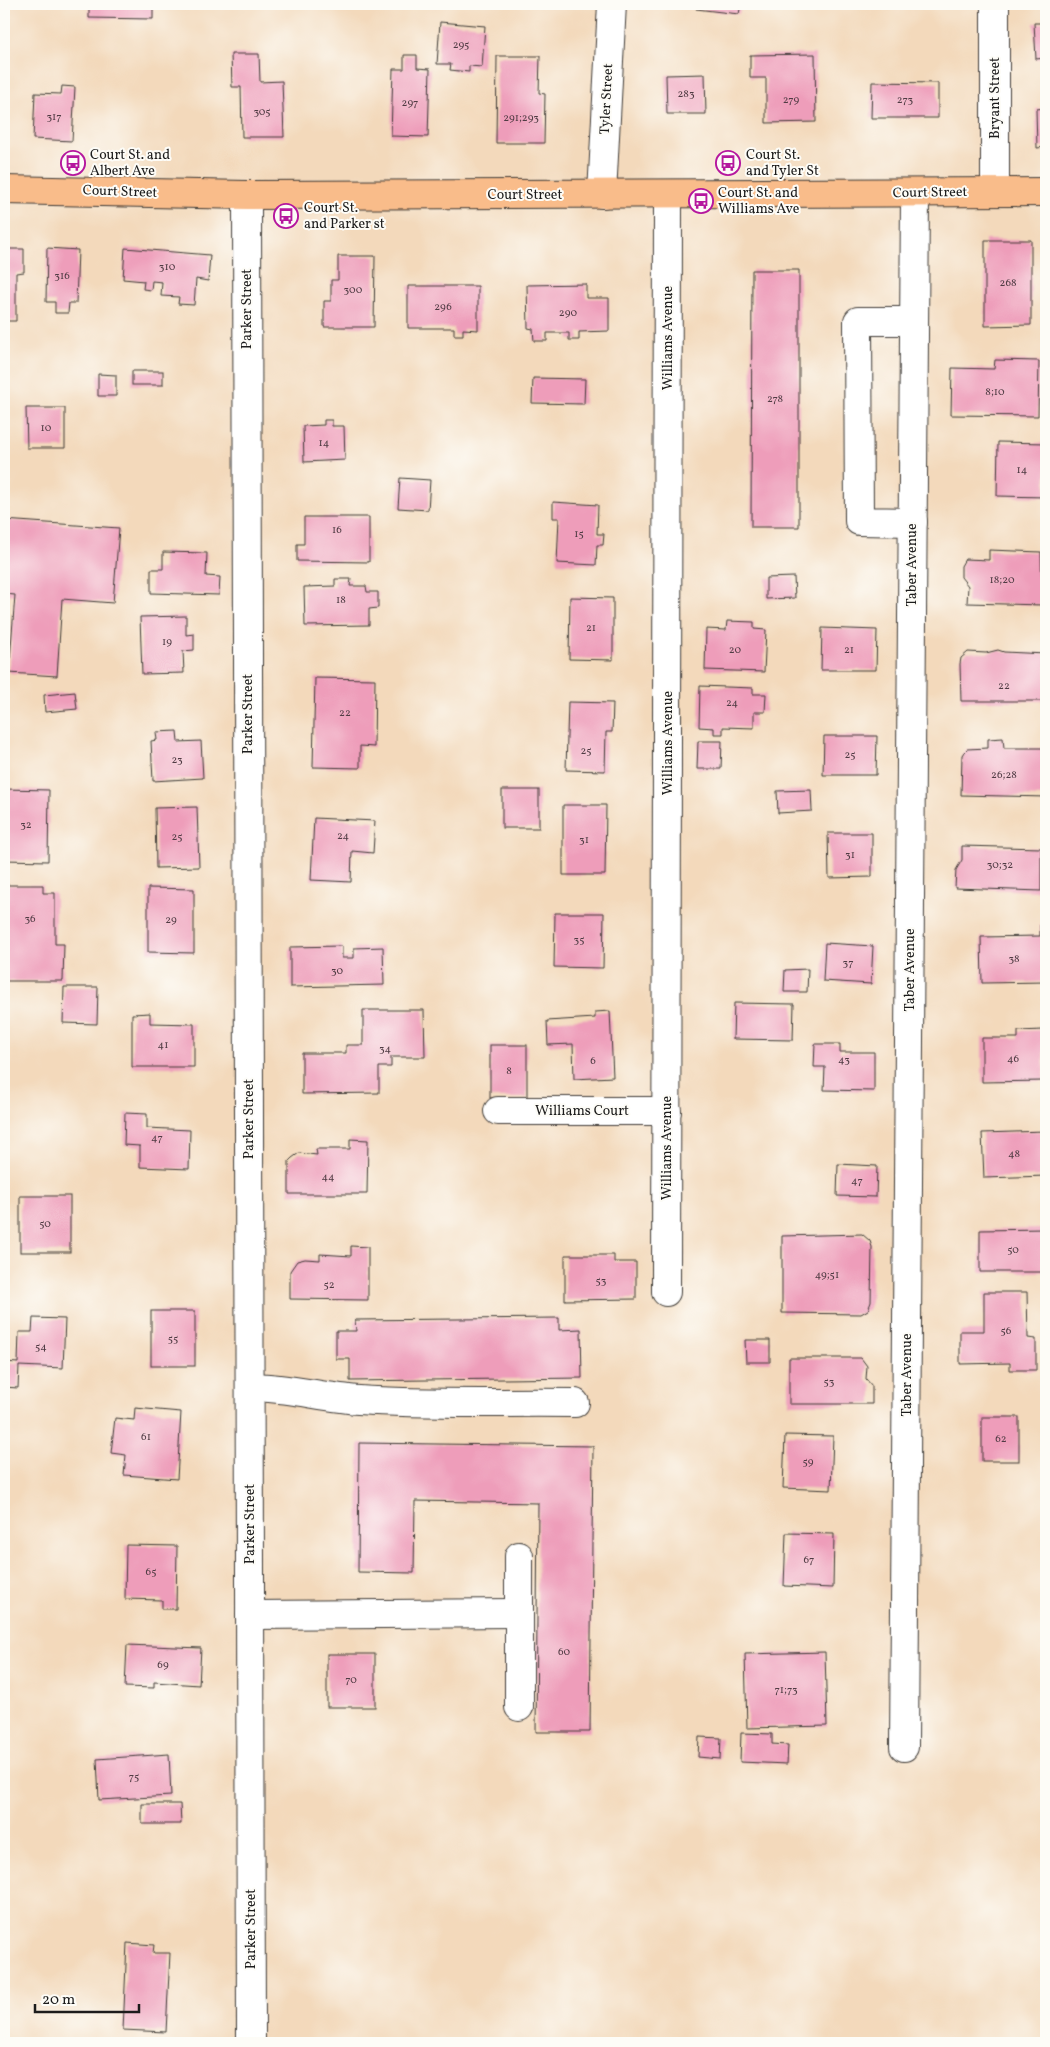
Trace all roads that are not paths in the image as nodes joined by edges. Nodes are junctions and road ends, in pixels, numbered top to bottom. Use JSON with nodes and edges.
{"nodes":[{"id":1,"x":612,"y":4,"type":"edge"},
{"id":2,"x":995,"y":4,"type":"edge"},
{"id":3,"x":4,"y":190,"type":"edge"},
{"id":4,"x":995,"y":192,"type":"junction"},
{"id":5,"x":1046,"y":192,"type":"edge"},
{"id":6,"x":602,"y":194,"type":"junction"},
{"id":7,"x":668,"y":194,"type":"junction"},
{"id":8,"x":914,"y":194,"type":"junction"},
{"id":9,"x":247,"y":195,"type":"junction"},
{"id":10,"x":914,"y":321,"type":"junction"},
{"id":11,"x":913,"y":522,"type":"junction"},
{"id":12,"x":498,"y":1111,"type":"dead end"},
{"id":13,"x":667,"y":1111,"type":"junction"},
{"id":14,"x":666,"y":1292,"type":"dead end"},
{"id":15,"x":250,"y":1387,"type":"junction"},
{"id":16,"x":576,"y":1403,"type":"dead end"},
{"id":17,"x":519,"y":1556,"type":"dead end"},
{"id":18,"x":519,"y":1613,"type":"junction"},
{"id":19,"x":250,"y":1615,"type":"junction"},
{"id":20,"x":519,"y":1707,"type":"dead end"},
{"id":21,"x":904,"y":1747,"type":"dead end"},
{"id":22,"x":251,"y":2043,"type":"edge"}],
"edges":[{"from":1,"to":6,"type":"street","name":"Tyler Street"},
{"from":2,"to":4,"type":"street","name":"Bryant Street"},
{"from":3,"to":9,"type":"main road","name":"Court Street"},
{"from":4,"to":5,"type":"main road","name":"Court Street"},
{"from":4,"to":8,"type":"main road","name":"Court Street"},
{"from":6,"to":7,"type":"main road","name":"Court Street"},
{"from":6,"to":9,"type":"main road","name":"Court Street"},
{"from":7,"to":8,"type":"main road","name":"Court Street"},
{"from":7,"to":13,"type":"street","name":"Williams Avenue"},
{"from":8,"to":10,"type":"street","name":"Taber Avenue"},
{"from":9,"to":15,"type":"street","name":"Parker Street"},
{"from":10,"to":11,"type":"street","name":"Taber Avenue"},
{"from":10,"to":11,"type":"street"},
{"from":11,"to":21,"type":"street","name":"Taber Avenue"},
{"from":12,"to":13,"type":"street","name":"Williams Court"},
{"from":13,"to":14,"type":"street","name":"Williams Avenue"},
{"from":15,"to":16,"type":"street"},
{"from":15,"to":19,"type":"street","name":"Parker Street"},
{"from":17,"to":18,"type":"street"},
{"from":18,"to":19,"type":"street"},
{"from":18,"to":20,"type":"street"},
{"from":19,"to":22,"type":"street","name":"Parker Street"}]}
